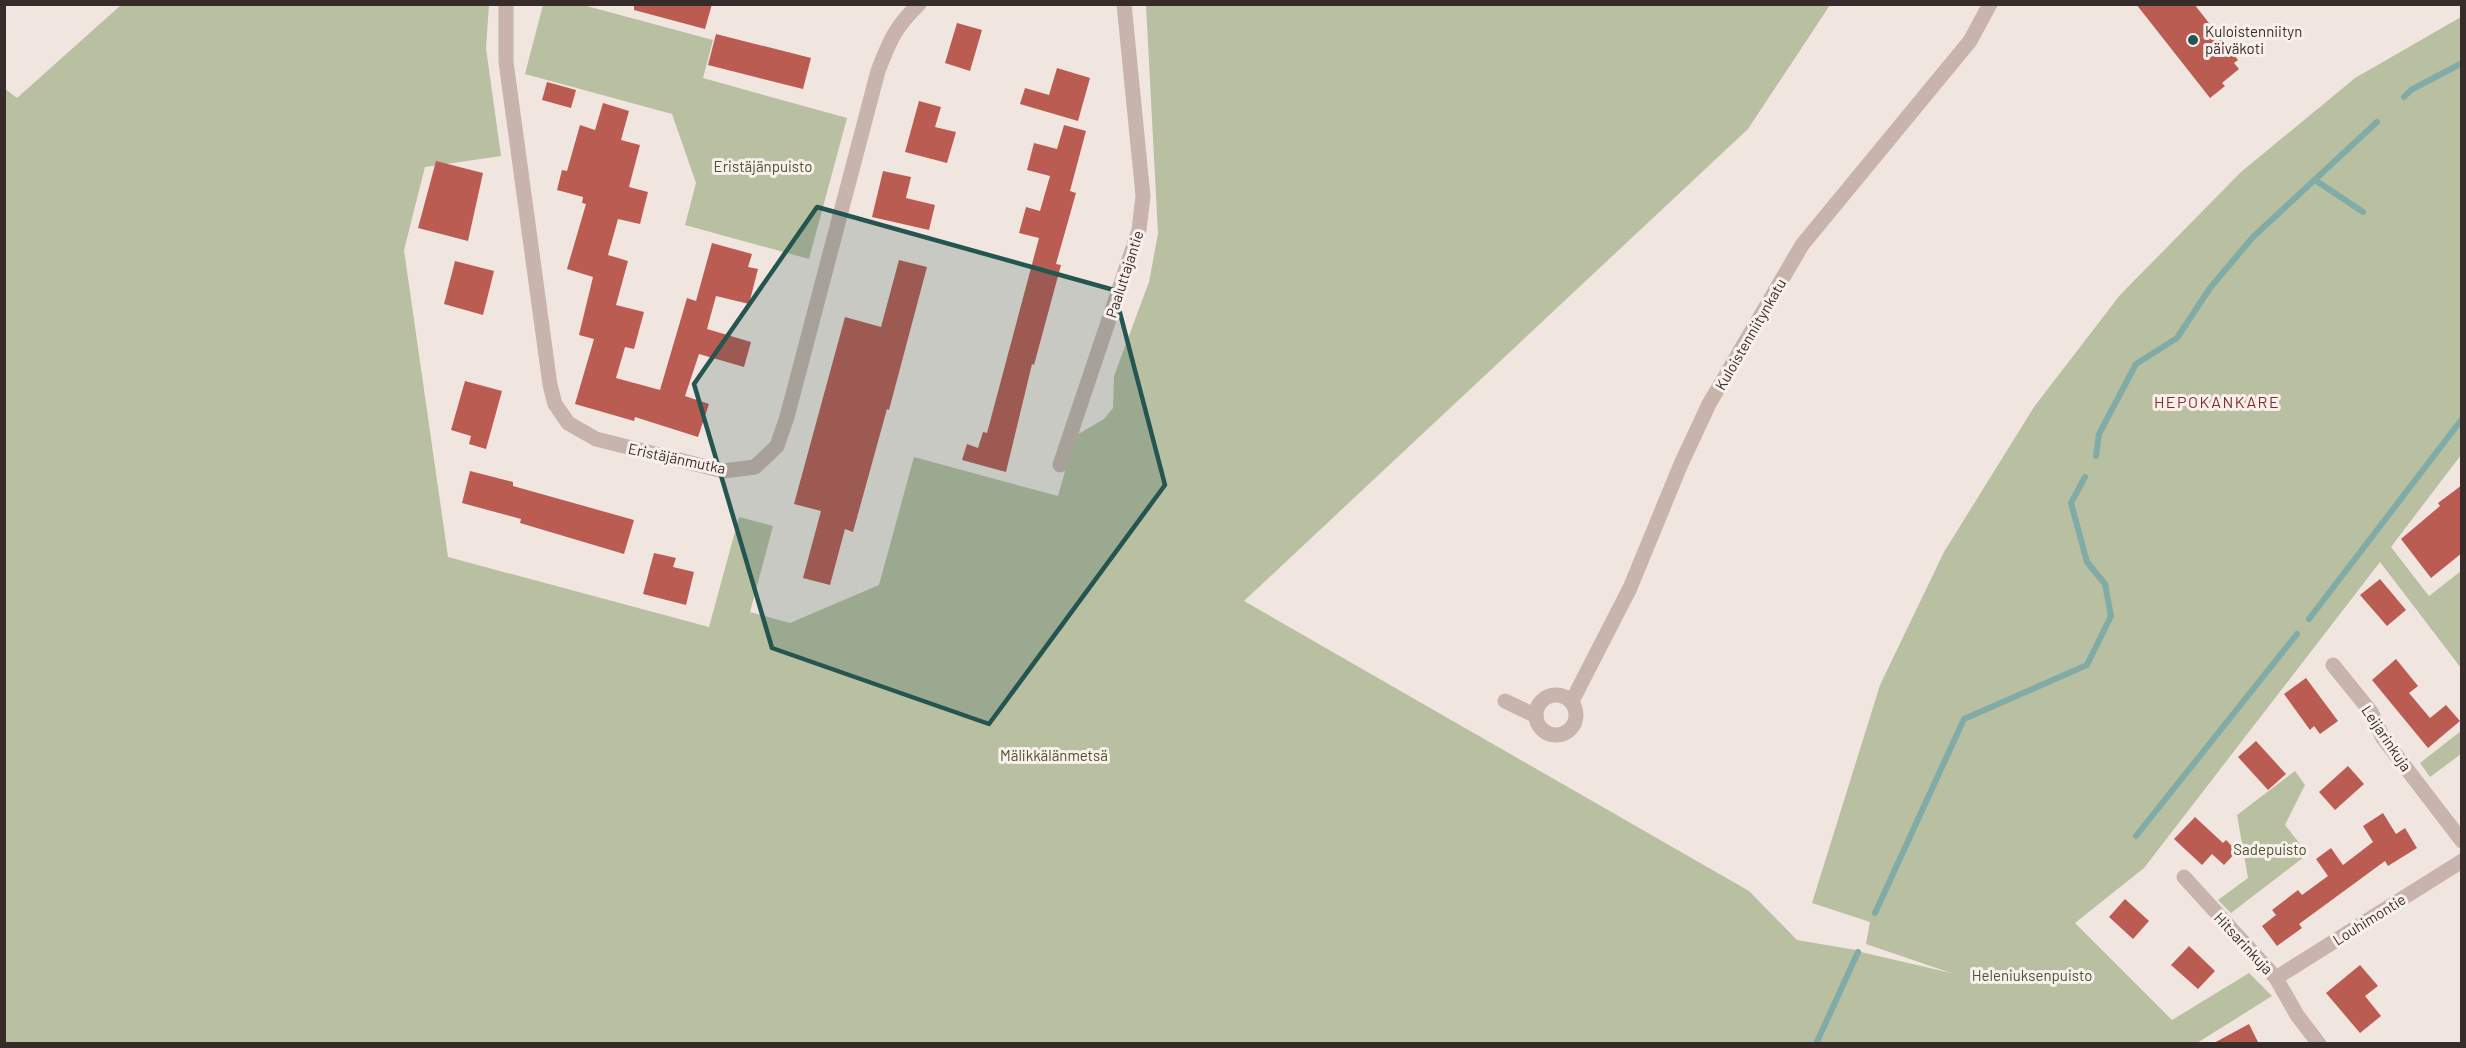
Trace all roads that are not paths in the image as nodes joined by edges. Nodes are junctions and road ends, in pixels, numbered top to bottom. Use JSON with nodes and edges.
{"nodes":[{"id":1,"x":506,"y":4,"type":"edge"},
{"id":2,"x":919,"y":4,"type":"edge"},
{"id":3,"x":1124,"y":4,"type":"edge"},
{"id":4,"x":1990,"y":4,"type":"edge"},
{"id":5,"x":1060,"y":465,"type":"dead end"},
{"id":6,"x":2333,"y":665,"type":"dead end"},
{"id":7,"x":1505,"y":701,"type":"dead end"},
{"id":8,"x":1572,"y":701,"type":"junction"},
{"id":9,"x":1536,"y":716,"type":"junction"},
{"id":10,"x":2462,"y":841,"type":"edge"},
{"id":11,"x":2462,"y":861,"type":"edge"},
{"id":12,"x":2184,"y":877,"type":"dead end"},
{"id":13,"x":2276,"y":978,"type":"junction"},
{"id":14,"x":2319,"y":1044,"type":"edge"}],
"edges":[{"from":1,"to":2,"type":"street","name":"Eristäjänmutka"},
{"from":3,"to":5,"type":"street","name":"Paaluttajantie"},
{"from":4,"to":8,"type":"street","name":"Kuloistenniitynkatu"},
{"from":6,"to":10,"type":"street","name":"Leijarinkuja"},
{"from":7,"to":9,"type":"street"},
{"from":8,"to":9,"type":"street"},
{"from":8,"to":9,"type":"street"},
{"from":11,"to":13,"type":"street","name":"Louhimontie"},
{"from":12,"to":13,"type":"street","name":"Hitsarinkuja"},
{"from":13,"to":14,"type":"street","name":"Hitsarinkuja"}]}
